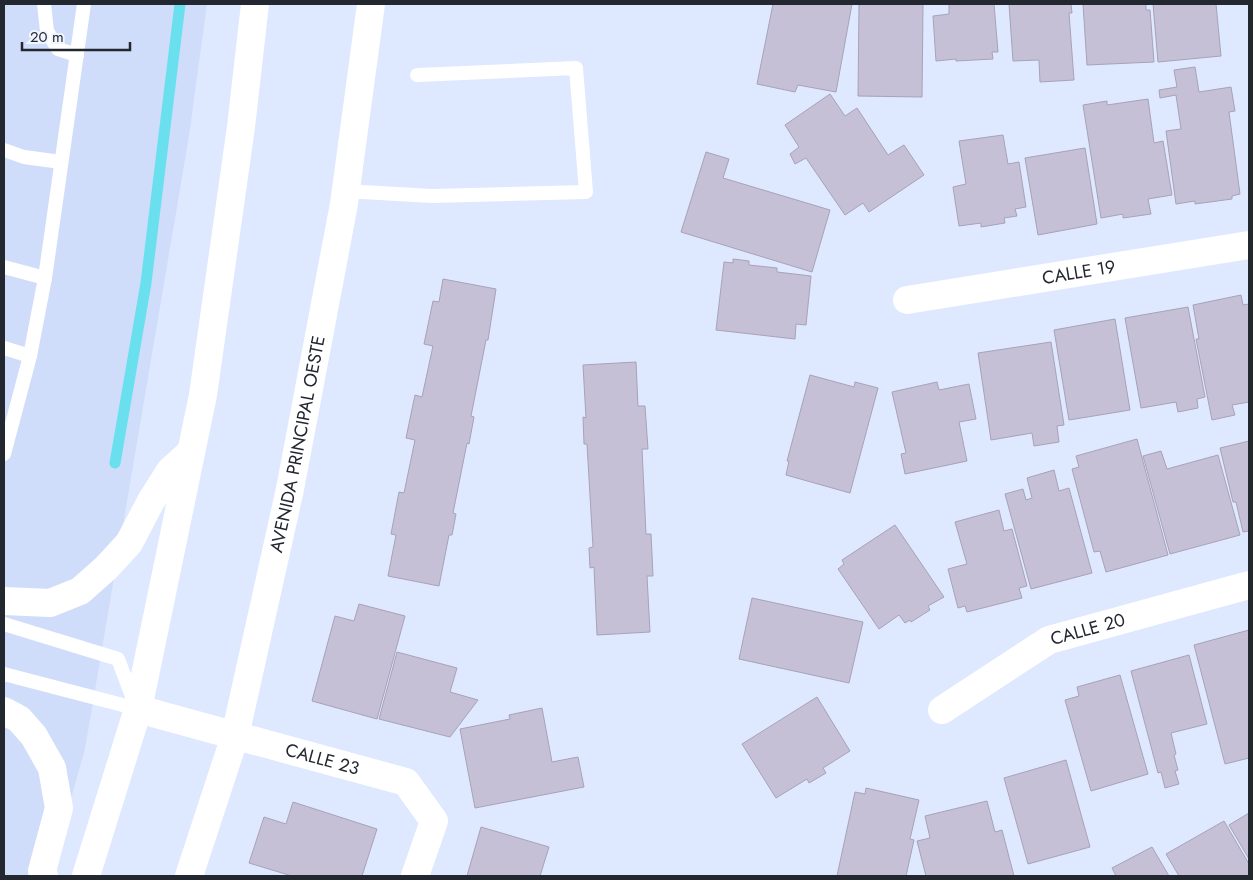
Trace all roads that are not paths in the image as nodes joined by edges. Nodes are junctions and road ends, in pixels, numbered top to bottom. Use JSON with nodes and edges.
{"nodes":[{"id":1,"x":44,"y":4,"type":"edge"},
{"id":2,"x":84,"y":4,"type":"edge"},
{"id":3,"x":254,"y":4,"type":"edge"},
{"id":4,"x":371,"y":4,"type":"edge"},
{"id":5,"x":77,"y":55,"type":"junction"},
{"id":6,"x":417,"y":75,"type":"dead end"},
{"id":7,"x":4,"y":150,"type":"edge"},
{"id":8,"x":61,"y":162,"type":"junction"},
{"id":9,"x":346,"y":191,"type":"junction"},
{"id":10,"x":1249,"y":245,"type":"edge"},
{"id":11,"x":4,"y":267,"type":"edge"},
{"id":12,"x":45,"y":278,"type":"junction"},
{"id":13,"x":907,"y":300,"type":"dead end"},
{"id":14,"x":4,"y":348,"type":"edge"},
{"id":15,"x":30,"y":356,"type":"junction"},
{"id":16,"x":191,"y":452,"type":"junction"},
{"id":17,"x":4,"y":454,"type":"edge"},
{"id":18,"x":1249,"y":585,"type":"edge"},
{"id":19,"x":4,"y":600,"type":"edge"},
{"id":20,"x":4,"y":624,"type":"edge"},
{"id":21,"x":4,"y":674,"type":"edge"},
{"id":22,"x":138,"y":709,"type":"junction"},
{"id":23,"x":942,"y":710,"type":"dead end"},
{"id":24,"x":4,"y":711,"type":"edge"},
{"id":25,"x":235,"y":736,"type":"junction"},
{"id":26,"x":44,"y":876,"type":"edge"},
{"id":27,"x":86,"y":876,"type":"edge"},
{"id":28,"x":190,"y":876,"type":"edge"},
{"id":29,"x":415,"y":876,"type":"edge"}],
"edges":[{"from":1,"to":5,"type":"lane"},
{"from":2,"to":5,"type":"lane"},
{"from":3,"to":16,"type":"main road"},
{"from":4,"to":9,"type":"main road","name":"AVENIDA PRINCIPAL OESTE"},
{"from":5,"to":8,"type":"lane"},
{"from":6,"to":9,"type":"lane"},
{"from":7,"to":8,"type":"lane"},
{"from":8,"to":12,"type":"lane"},
{"from":9,"to":25,"type":"main road","name":"AVENIDA PRINCIPAL OESTE"},
{"from":10,"to":13,"type":"main road","name":"CALLE 19"},
{"from":11,"to":12,"type":"lane"},
{"from":12,"to":15,"type":"lane"},
{"from":14,"to":15,"type":"lane"},
{"from":15,"to":17,"type":"lane"},
{"from":16,"to":19,"type":"main road"},
{"from":16,"to":22,"type":"main road"},
{"from":18,"to":23,"type":"main road","name":"CALLE 20"},
{"from":20,"to":22,"type":"lane"},
{"from":21,"to":22,"type":"lane"},
{"from":22,"to":25,"type":"main road","name":"CALLE 23"},
{"from":22,"to":27,"type":"main road"},
{"from":24,"to":26,"type":"main road"},
{"from":25,"to":28,"type":"main road","name":"AVENIDA PRINCIPAL OESTE"},
{"from":25,"to":29,"type":"main road","name":"CALLE 23"}]}
